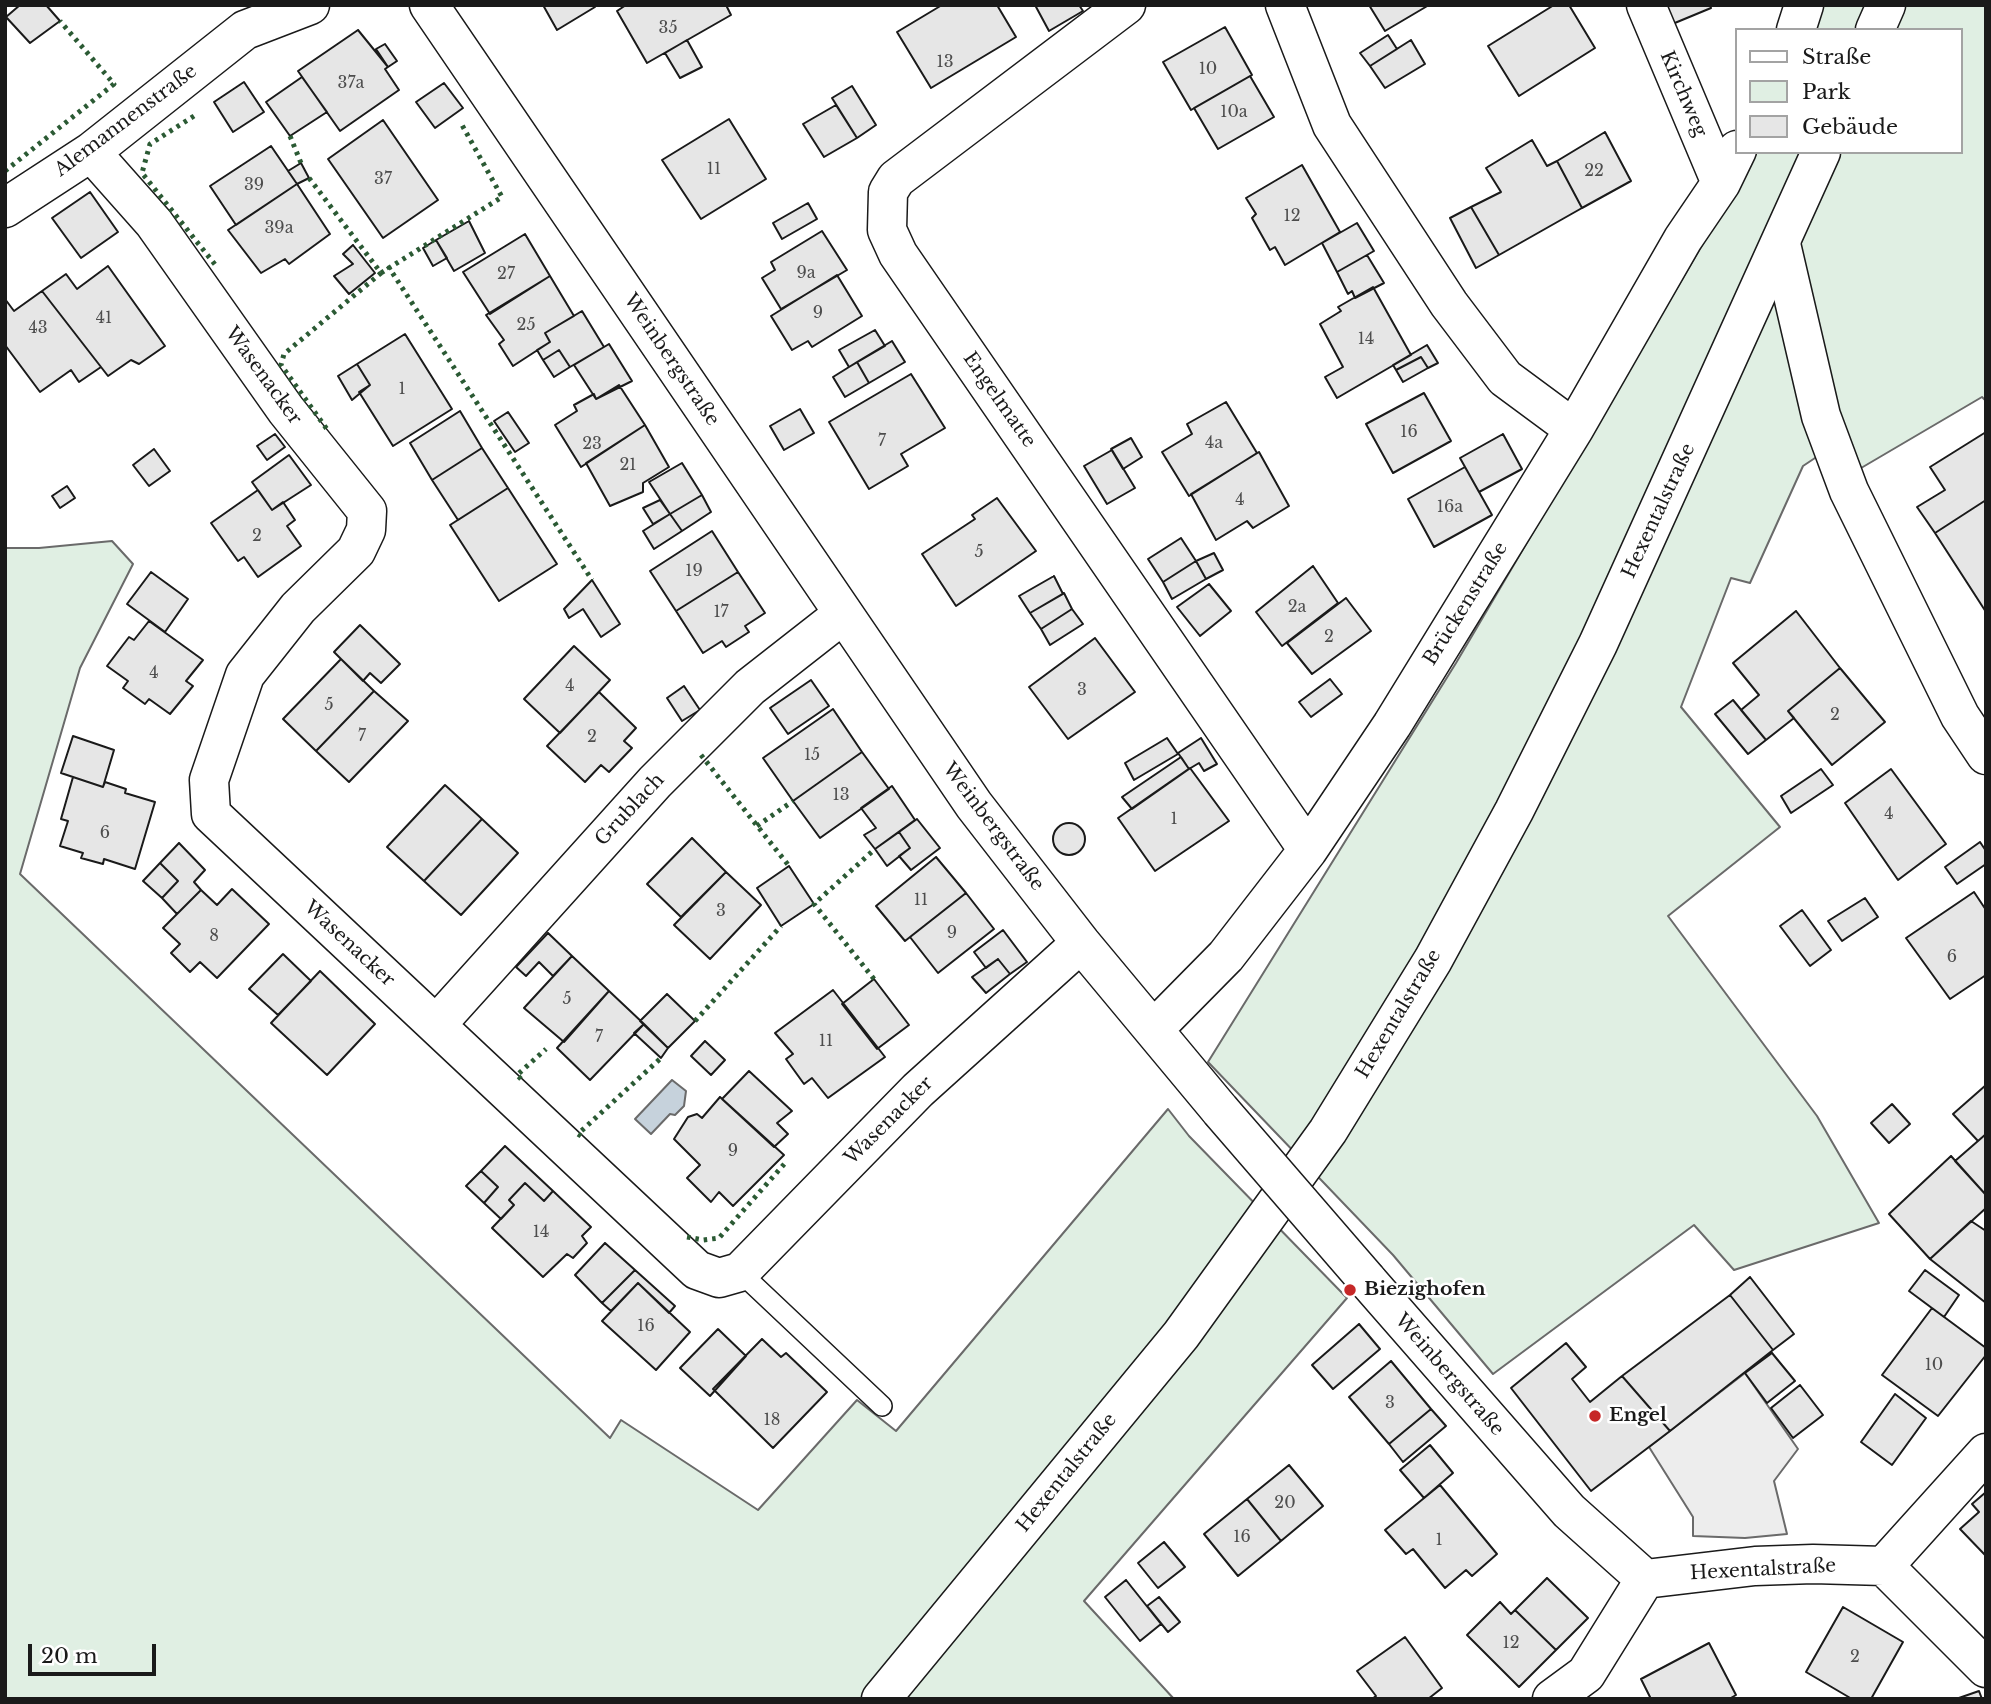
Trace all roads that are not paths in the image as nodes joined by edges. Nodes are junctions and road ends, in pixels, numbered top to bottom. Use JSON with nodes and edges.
{"nodes":[{"id":1,"x":310,"y":5,"type":"edge"},
{"id":2,"x":429,"y":5,"type":"edge"},
{"id":3,"x":1126,"y":5,"type":"edge"},
{"id":4,"x":1285,"y":5,"type":"edge"},
{"id":5,"x":1646,"y":5,"type":"edge"},
{"id":6,"x":1804,"y":5,"type":"edge"},
{"id":7,"x":1886,"y":5,"type":"edge"},
{"id":8,"x":253,"y":18,"type":"edge"},
{"id":9,"x":1797,"y":28,"type":"edge"},
{"id":10,"x":1876,"y":28,"type":"edge"},
{"id":11,"x":91,"y":152,"type":"junction"},
{"id":12,"x":1820,"y":154,"type":"edge"},
{"id":13,"x":1729,"y":167,"type":"edge"},
{"id":14,"x":5,"y":208,"type":"edge"},
{"id":15,"x":1781,"y":244,"type":"junction"},
{"id":16,"x":1574,"y":429,"type":"junction"},
{"id":17,"x":842,"y":615,"type":"junction"},
{"id":18,"x":1973,"y":705,"type":"edge"},
{"id":19,"x":1986,"y":755,"type":"edge"},
{"id":20,"x":1308,"y":850,"type":"junction"},
{"id":21,"x":1081,"y":943,"type":"junction"},
{"id":22,"x":436,"y":1025,"type":"junction"},
{"id":23,"x":1154,"y":1028,"type":"junction"},
{"id":24,"x":740,"y":1272,"type":"junction"},
{"id":25,"x":881,"y":1406,"type":"dead end"},
{"id":26,"x":1986,"y":1453,"type":"edge"},
{"id":27,"x":1884,"y":1566,"type":"junction"},
{"id":28,"x":1645,"y":1578,"type":"junction"},
{"id":29,"x":1986,"y":1668,"type":"edge"},
{"id":30,"x":1589,"y":1686,"type":"edge"},
{"id":31,"x":881,"y":1699,"type":"edge"},
{"id":32,"x":1552,"y":1699,"type":"edge"}],
"edges":[{"from":1,"to":8,"type":"street","name":"Alemannenstraße"},
{"from":2,"to":17,"type":"street","name":"Weinbergstraße"},
{"from":3,"to":20,"type":"street","name":"Engelmatte"},
{"from":4,"to":16,"type":"street"},
{"from":5,"to":13,"type":"street","name":"Kirchweg"},
{"from":6,"to":9,"type":"street"},
{"from":7,"to":10,"type":"street"},
{"from":8,"to":11,"type":"street","name":"Alemannenstraße"},
{"from":11,"to":14,"type":"street","name":"Alemannenstraße"},
{"from":11,"to":22,"type":"street","name":"Wasenacker"},
{"from":12,"to":15,"type":"street","name":"Hexentalstraße"},
{"from":13,"to":16,"type":"street","name":"Brückenstraße"},
{"from":15,"to":18,"type":"street"},
{"from":15,"to":31,"type":"street","name":"Hexentalstraße"},
{"from":16,"to":20,"type":"street","name":"Brückenstraße"},
{"from":17,"to":21,"type":"street","name":"Weinbergstraße"},
{"from":17,"to":22,"type":"street","name":"Grublach"},
{"from":18,"to":19,"type":"street"},
{"from":20,"to":23,"type":"street","name":"Brückenstraße"},
{"from":21,"to":23,"type":"street","name":"Weinbergstraße"},
{"from":21,"to":24,"type":"street","name":"Wasenacker"},
{"from":22,"to":24,"type":"street","name":"Wasenacker"},
{"from":23,"to":28,"type":"street","name":"Weinbergstraße","bridge":true},
{"from":24,"to":25,"type":"lane"},
{"from":26,"to":27,"type":"street"},
{"from":27,"to":28,"type":"street","name":"Hexentalstraße"},
{"from":27,"to":29,"type":"street"},
{"from":28,"to":30,"type":"street"},
{"from":30,"to":32,"type":"street"}]}
